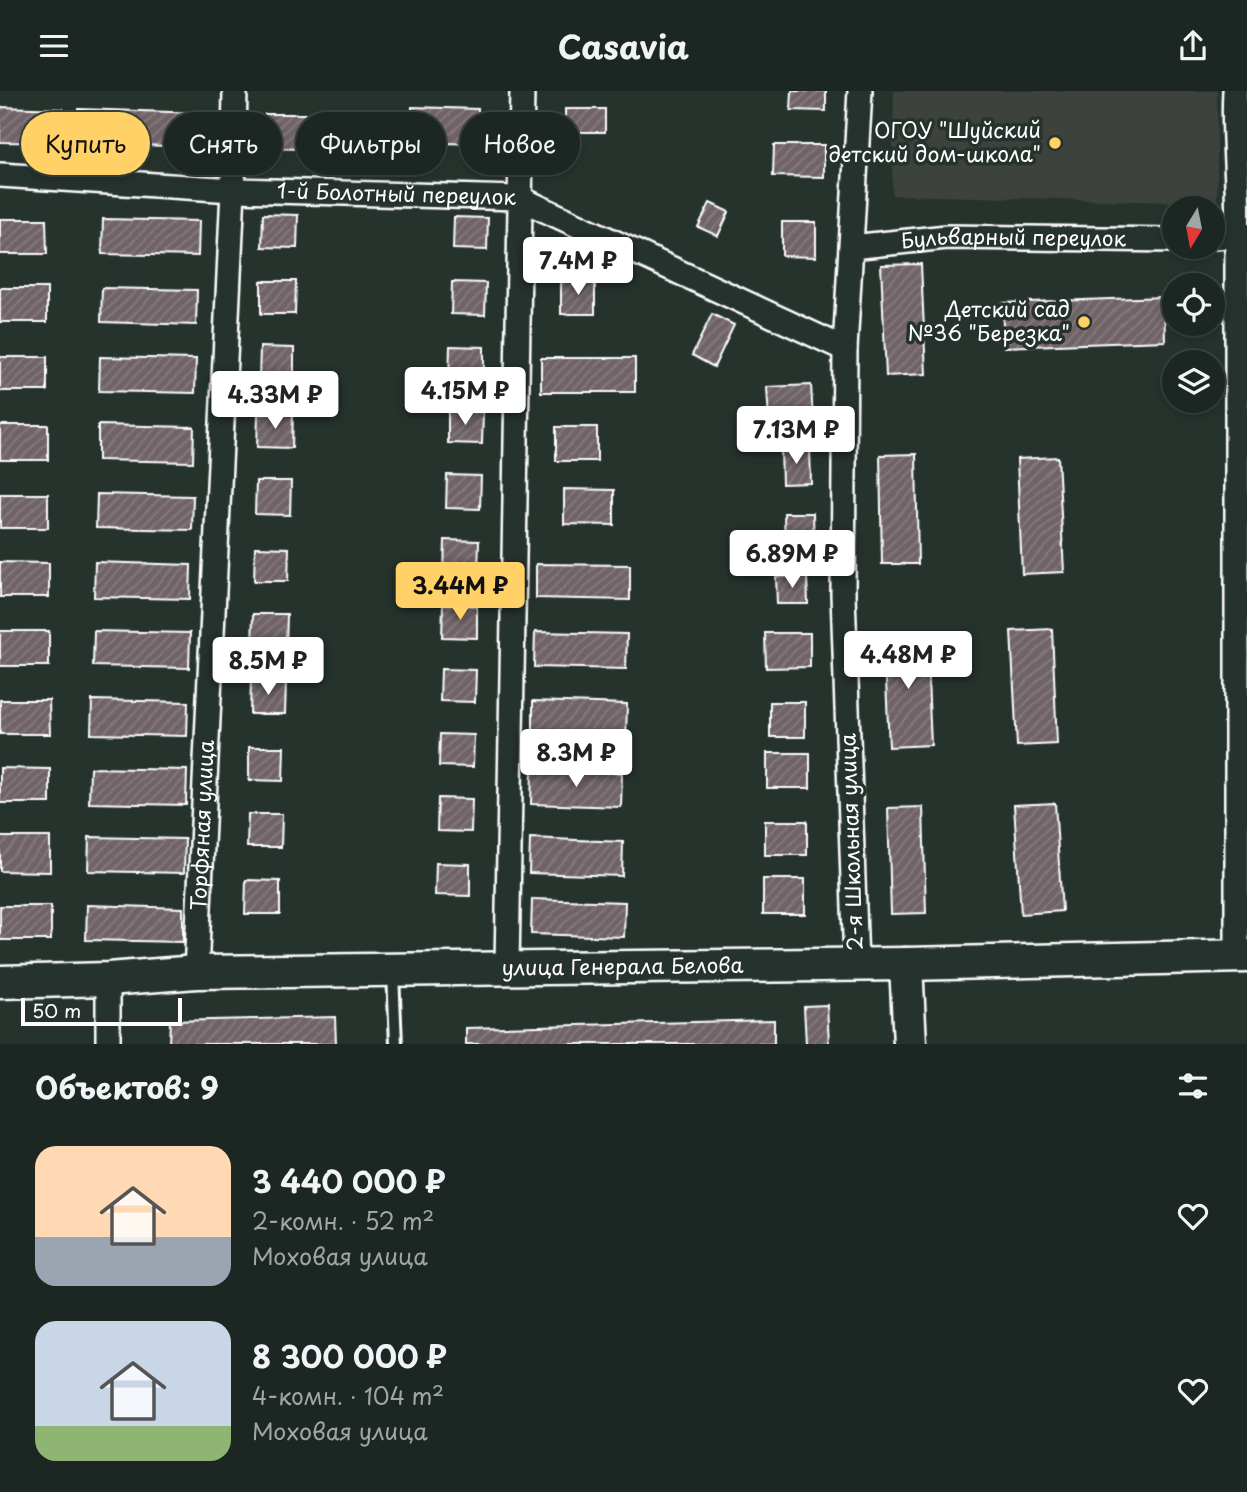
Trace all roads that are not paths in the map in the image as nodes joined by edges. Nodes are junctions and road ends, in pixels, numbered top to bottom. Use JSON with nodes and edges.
{"nodes":[{"id":1,"x":235,"y":91,"type":"edge"},
{"id":2,"x":522,"y":91,"type":"edge"},
{"id":3,"x":860,"y":91,"type":"edge"},
{"id":4,"x":1235,"y":91,"type":"edge"},
{"id":5,"x":0,"y":175,"type":"edge"},
{"id":6,"x":233,"y":190,"type":"junction"},
{"id":7,"x":519,"y":198,"type":"junction"},
{"id":8,"x":1242,"y":235,"type":"edge"},
{"id":9,"x":1162,"y":240,"type":"edge"},
{"id":10,"x":851,"y":247,"type":"junction"},
{"id":11,"x":845,"y":349,"type":"junction"},
{"id":12,"x":1242,"y":956,"type":"edge"},
{"id":13,"x":856,"y":964,"type":"junction"},
{"id":14,"x":906,"y":964,"type":"junction"},
{"id":15,"x":507,"y":967,"type":"junction"},
{"id":16,"x":393,"y":970,"type":"junction"},
{"id":17,"x":195,"y":972,"type":"junction"},
{"id":18,"x":108,"y":979,"type":"junction"},
{"id":19,"x":0,"y":982,"type":"edge"},
{"id":20,"x":108,"y":1044,"type":"edge"},
{"id":21,"x":396,"y":1044,"type":"edge"},
{"id":22,"x":910,"y":1044,"type":"edge"}],
"edges":[{"from":1,"to":6,"type":"street","name":"Торфяная улица"},
{"from":2,"to":7,"type":"street"},
{"from":3,"to":10,"type":"street","name":"2-я Школьная улица"},
{"from":4,"to":8,"type":"street"},
{"from":5,"to":6,"type":"street","name":"1-й Болотный переулок"},
{"from":6,"to":7,"type":"street","name":"1-й Болотный переулок"},
{"from":6,"to":17,"type":"street","name":"Торфяная улица"},
{"from":7,"to":11,"type":"street","name":"1-й Болотный переулок"},
{"from":7,"to":15,"type":"street"},
{"from":8,"to":12,"type":"street"},
{"from":9,"to":10,"type":"street","name":"Бульварный переулок"},
{"from":10,"to":11,"type":"street","name":"2-я Школьная улица"},
{"from":11,"to":13,"type":"street","name":"2-я Школьная улица"},
{"from":12,"to":14,"type":"street","name":"улица Генерала Белова"},
{"from":13,"to":14,"type":"street","name":"улица Генерала Белова"},
{"from":13,"to":15,"type":"street","name":"улица Генерала Белова"},
{"from":14,"to":22,"type":"street"},
{"from":15,"to":16,"type":"street","name":"улица Генерала Белова"},
{"from":16,"to":17,"type":"street","name":"улица Генерала Белова"},
{"from":16,"to":21,"type":"lane"},
{"from":17,"to":18,"type":"street","name":"улица Генерала Белова"},
{"from":18,"to":19,"type":"street","name":"улица Генерала Белова"},
{"from":18,"to":20,"type":"street"}]}
